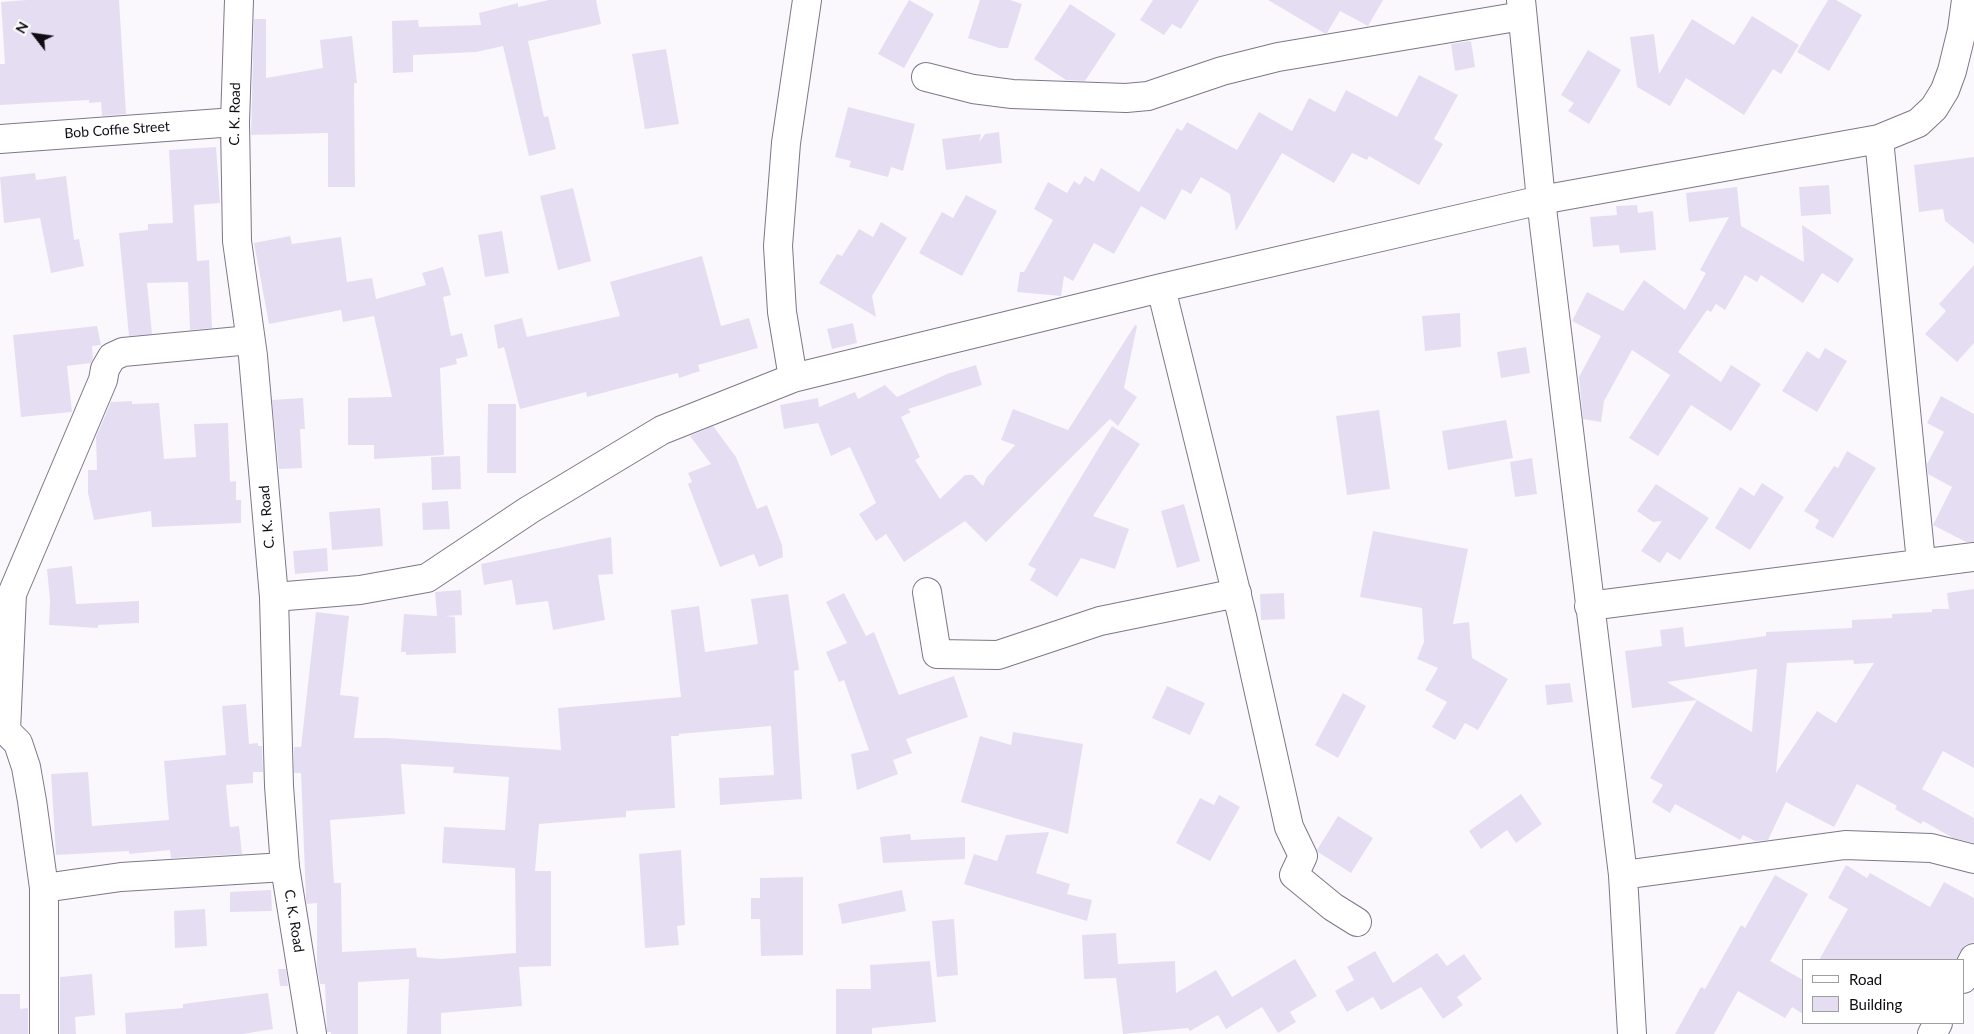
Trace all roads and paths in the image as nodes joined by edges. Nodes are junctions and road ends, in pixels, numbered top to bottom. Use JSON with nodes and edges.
{"nodes":[{"id":1,"x":239,"y":0,"type":"edge"},
{"id":2,"x":807,"y":0,"type":"edge"},
{"id":3,"x":1966,"y":0,"type":"edge"},
{"id":4,"x":1521,"y":8,"type":"edge"},
{"id":5,"x":926,"y":77,"type":"dead end"},
{"id":6,"x":235,"y":122,"type":"junction"},
{"id":7,"x":0,"y":139,"type":"edge"},
{"id":8,"x":1878,"y":139,"type":"junction"},
{"id":9,"x":1541,"y":200,"type":"junction"},
{"id":10,"x":1161,"y":288,"type":"junction"},
{"id":11,"x":250,"y":340,"type":"junction"},
{"id":12,"x":793,"y":378,"type":"junction"},
{"id":13,"x":1974,"y":556,"type":"edge"},
{"id":14,"x":1922,"y":562,"type":"junction"},
{"id":15,"x":927,"y":592,"type":"dead end"},
{"id":16,"x":1236,"y":593,"type":"junction"},
{"id":17,"x":274,"y":597,"type":"junction"},
{"id":18,"x":1589,"y":606,"type":"junction"},
{"id":19,"x":3,"y":730,"type":"edge"},
{"id":20,"x":1974,"y":859,"type":"edge"},
{"id":21,"x":285,"y":866,"type":"junction"},
{"id":22,"x":1623,"y":875,"type":"junction"},
{"id":23,"x":44,"y":888,"type":"junction"},
{"id":24,"x":1357,"y":922,"type":"dead end"},
{"id":25,"x":1974,"y":958,"type":"edge"},
{"id":26,"x":1964,"y":977,"type":"edge"},
{"id":27,"x":44,"y":1034,"type":"edge"},
{"id":28,"x":312,"y":1034,"type":"edge"},
{"id":29,"x":1632,"y":1034,"type":"edge"}],
"edges":[{"from":1,"to":6,"type":"street","name":"C. K. Road"},
{"from":2,"to":12,"type":"street"},
{"from":3,"to":8,"type":"street"},
{"from":4,"to":5,"type":"street"},
{"from":4,"to":9,"type":"street"},
{"from":6,"to":7,"type":"street","name":"Bob Coffie Street"},
{"from":6,"to":11,"type":"street","name":"C. K. Road"},
{"from":8,"to":9,"type":"street"},
{"from":8,"to":14,"type":"street"},
{"from":9,"to":10,"type":"street"},
{"from":9,"to":18,"type":"street"},
{"from":10,"to":12,"type":"street"},
{"from":10,"to":16,"type":"street"},
{"from":11,"to":17,"type":"street","name":"C. K. Road"},
{"from":11,"to":19,"type":"street"},
{"from":12,"to":17,"type":"street"},
{"from":13,"to":14,"type":"street"},
{"from":14,"to":18,"type":"street"},
{"from":15,"to":16,"type":"street"},
{"from":16,"to":24,"type":"street"},
{"from":17,"to":21,"type":"street","name":"C. K. Road"},
{"from":18,"to":22,"type":"street"},
{"from":19,"to":23,"type":"street"},
{"from":20,"to":22,"type":"street"},
{"from":21,"to":23,"type":"street"},
{"from":21,"to":28,"type":"street","name":"C. K. Road"},
{"from":22,"to":29,"type":"street"},
{"from":23,"to":27,"type":"street"},
{"from":25,"to":26,"type":"street"}]}
